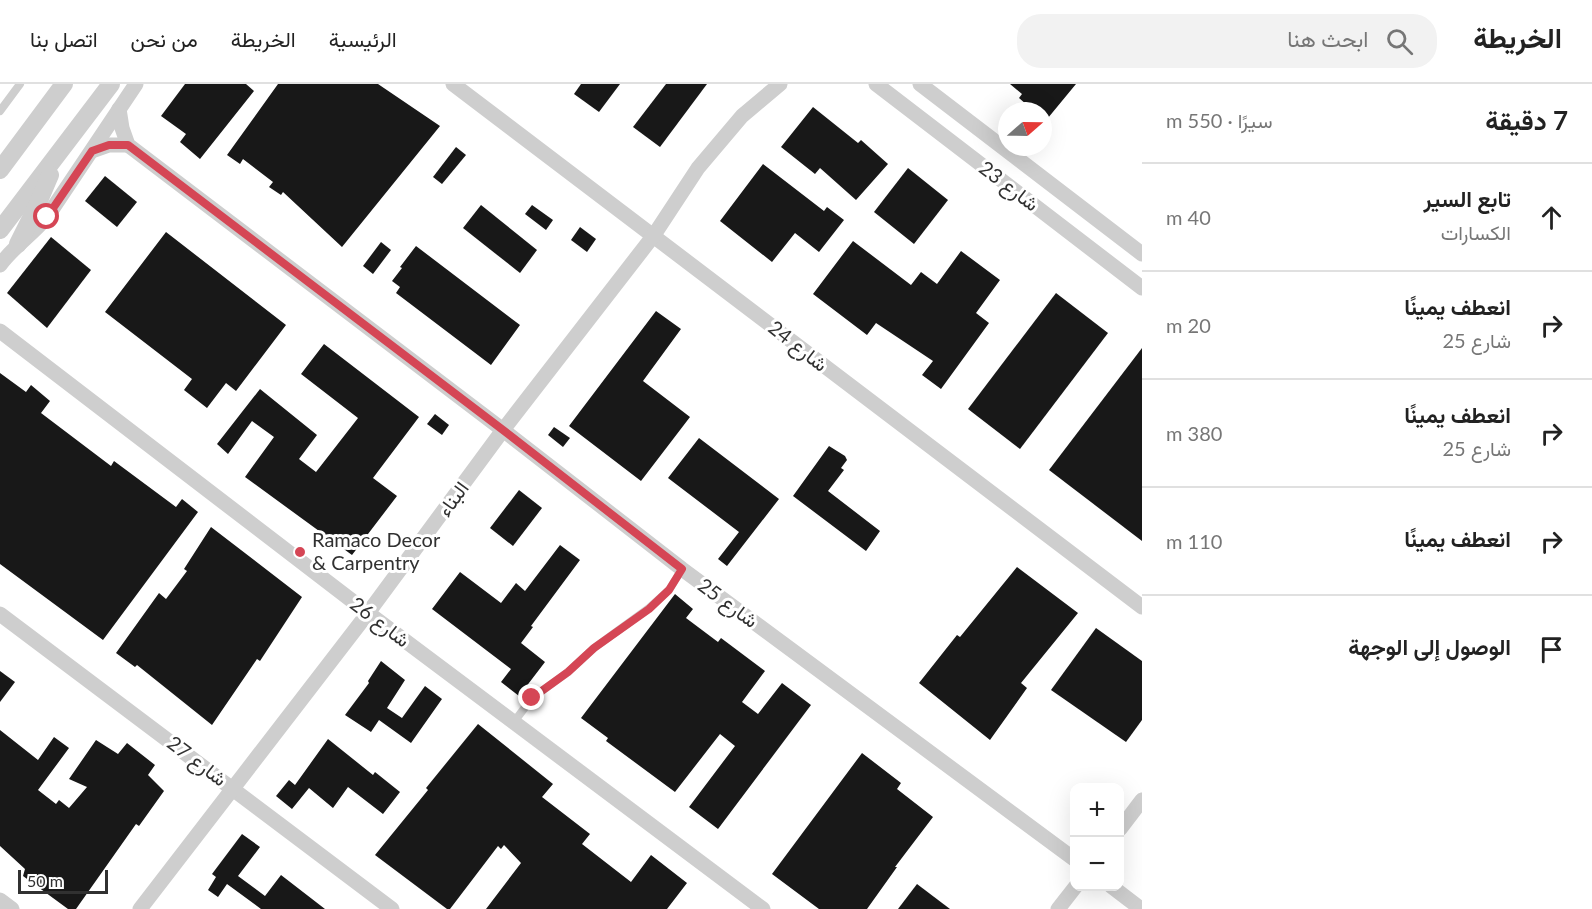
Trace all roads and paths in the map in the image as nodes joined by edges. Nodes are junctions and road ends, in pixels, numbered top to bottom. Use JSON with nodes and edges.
{"nodes":[{"id":1,"x":20,"y":84,"type":"edge"},
{"id":2,"x":64,"y":84,"type":"edge"},
{"id":3,"x":111,"y":84,"type":"edge"},
{"id":4,"x":136,"y":84,"type":"edge"},
{"id":5,"x":453,"y":84,"type":"edge"},
{"id":6,"x":760,"y":84,"type":"edge"},
{"id":7,"x":780,"y":84,"type":"edge"},
{"id":8,"x":876,"y":84,"type":"edge"},
{"id":9,"x":920,"y":84,"type":"edge"},
{"id":10,"x":119,"y":109,"type":"junction"},
{"id":11,"x":0,"y":111,"type":"edge"},
{"id":12,"x":742,"y":116,"type":"junction"},
{"id":13,"x":30,"y":130,"type":"junction"},
{"id":14,"x":128,"y":145,"type":"junction"},
{"id":15,"x":92,"y":151,"type":"junction"},
{"id":16,"x":0,"y":153,"type":"edge"},
{"id":17,"x":57,"y":155,"type":"junction"},
{"id":18,"x":0,"y":170,"type":"edge"},
{"id":19,"x":0,"y":230,"type":"edge"},
{"id":20,"x":654,"y":235,"type":"junction"},
{"id":21,"x":18,"y":244,"type":"junction"},
{"id":22,"x":1142,"y":254,"type":"edge"},
{"id":23,"x":0,"y":265,"type":"edge"},
{"id":24,"x":1142,"y":288,"type":"edge"},
{"id":25,"x":0,"y":331,"type":"edge"},
{"id":26,"x":503,"y":430,"type":"junction"},
{"id":27,"x":682,"y":569,"type":"junction"},
{"id":28,"x":1142,"y":607,"type":"edge"},
{"id":29,"x":368,"y":613,"type":"junction"},
{"id":30,"x":0,"y":614,"type":"edge"},
{"id":31,"x":514,"y":722,"type":"junction"},
{"id":32,"x":233,"y":788,"type":"junction"},
{"id":33,"x":1142,"y":800,"type":"edge"},
{"id":34,"x":1124,"y":823,"type":"edge"},
{"id":35,"x":1070,"y":856,"type":"edge"},
{"id":36,"x":1072,"y":891,"type":"edge"},
{"id":37,"x":1118,"y":891,"type":"edge"},
{"id":38,"x":0,"y":900,"type":"edge"},
{"id":39,"x":12,"y":909,"type":"edge"},
{"id":40,"x":140,"y":909,"type":"edge"},
{"id":41,"x":392,"y":909,"type":"edge"},
{"id":42,"x":763,"y":909,"type":"edge"},
{"id":43,"x":1058,"y":909,"type":"edge"},
{"id":44,"x":1141,"y":909,"type":"edge"}],
"edges":[{"from":1,"to":11,"type":"lane"},
{"from":2,"to":13,"type":"street"},
{"from":3,"to":17,"type":"street"},
{"from":4,"to":10,"type":"street"},
{"from":5,"to":20,"type":"street","name":"شارع 24"},
{"from":6,"to":12,"type":"street","name":"البناء"},
{"from":7,"to":12,"type":"street","name":"البناء"},
{"from":8,"to":24,"type":"street","name":"شارع 23"},
{"from":9,"to":22,"type":"street","name":"شارع 23"},
{"from":10,"to":14,"type":"street"},
{"from":10,"to":15,"type":"street"},
{"from":12,"to":20,"type":"street","name":"البناء"},
{"from":13,"to":16,"type":"street"},
{"from":13,"to":18,"type":"street"},
{"from":14,"to":15,"type":"street"},
{"from":14,"to":26,"type":"street","name":"شارع 25"},
{"from":15,"to":21,"type":"street"},
{"from":17,"to":19,"type":"street"},
{"from":17,"to":21,"type":"street"},
{"from":20,"to":26,"type":"street","name":"البناء"},
{"from":20,"to":28,"type":"street","name":"شارع 24"},
{"from":21,"to":23,"type":"street"},
{"from":25,"to":29,"type":"street","name":"شارع 26"},
{"from":26,"to":27,"type":"street","name":"شارع 25"},
{"from":26,"to":29,"type":"street","name":"البناء"},
{"from":27,"to":31,"type":"lane"},
{"from":27,"to":35,"type":"street","name":"شارع 25"},
{"from":29,"to":31,"type":"street","name":"شارع 26"},
{"from":29,"to":32,"type":"street","name":"البناء"},
{"from":30,"to":32,"type":"street","name":"شارع 27"},
{"from":31,"to":42,"type":"street","name":"شارع 26"},
{"from":32,"to":40,"type":"street","name":"البناء"},
{"from":32,"to":41,"type":"street","name":"شارع 27"},
{"from":33,"to":34,"type":"street"},
{"from":36,"to":43,"type":"street"},
{"from":37,"to":44,"type":"street"},
{"from":38,"to":39,"type":"street"}]}
